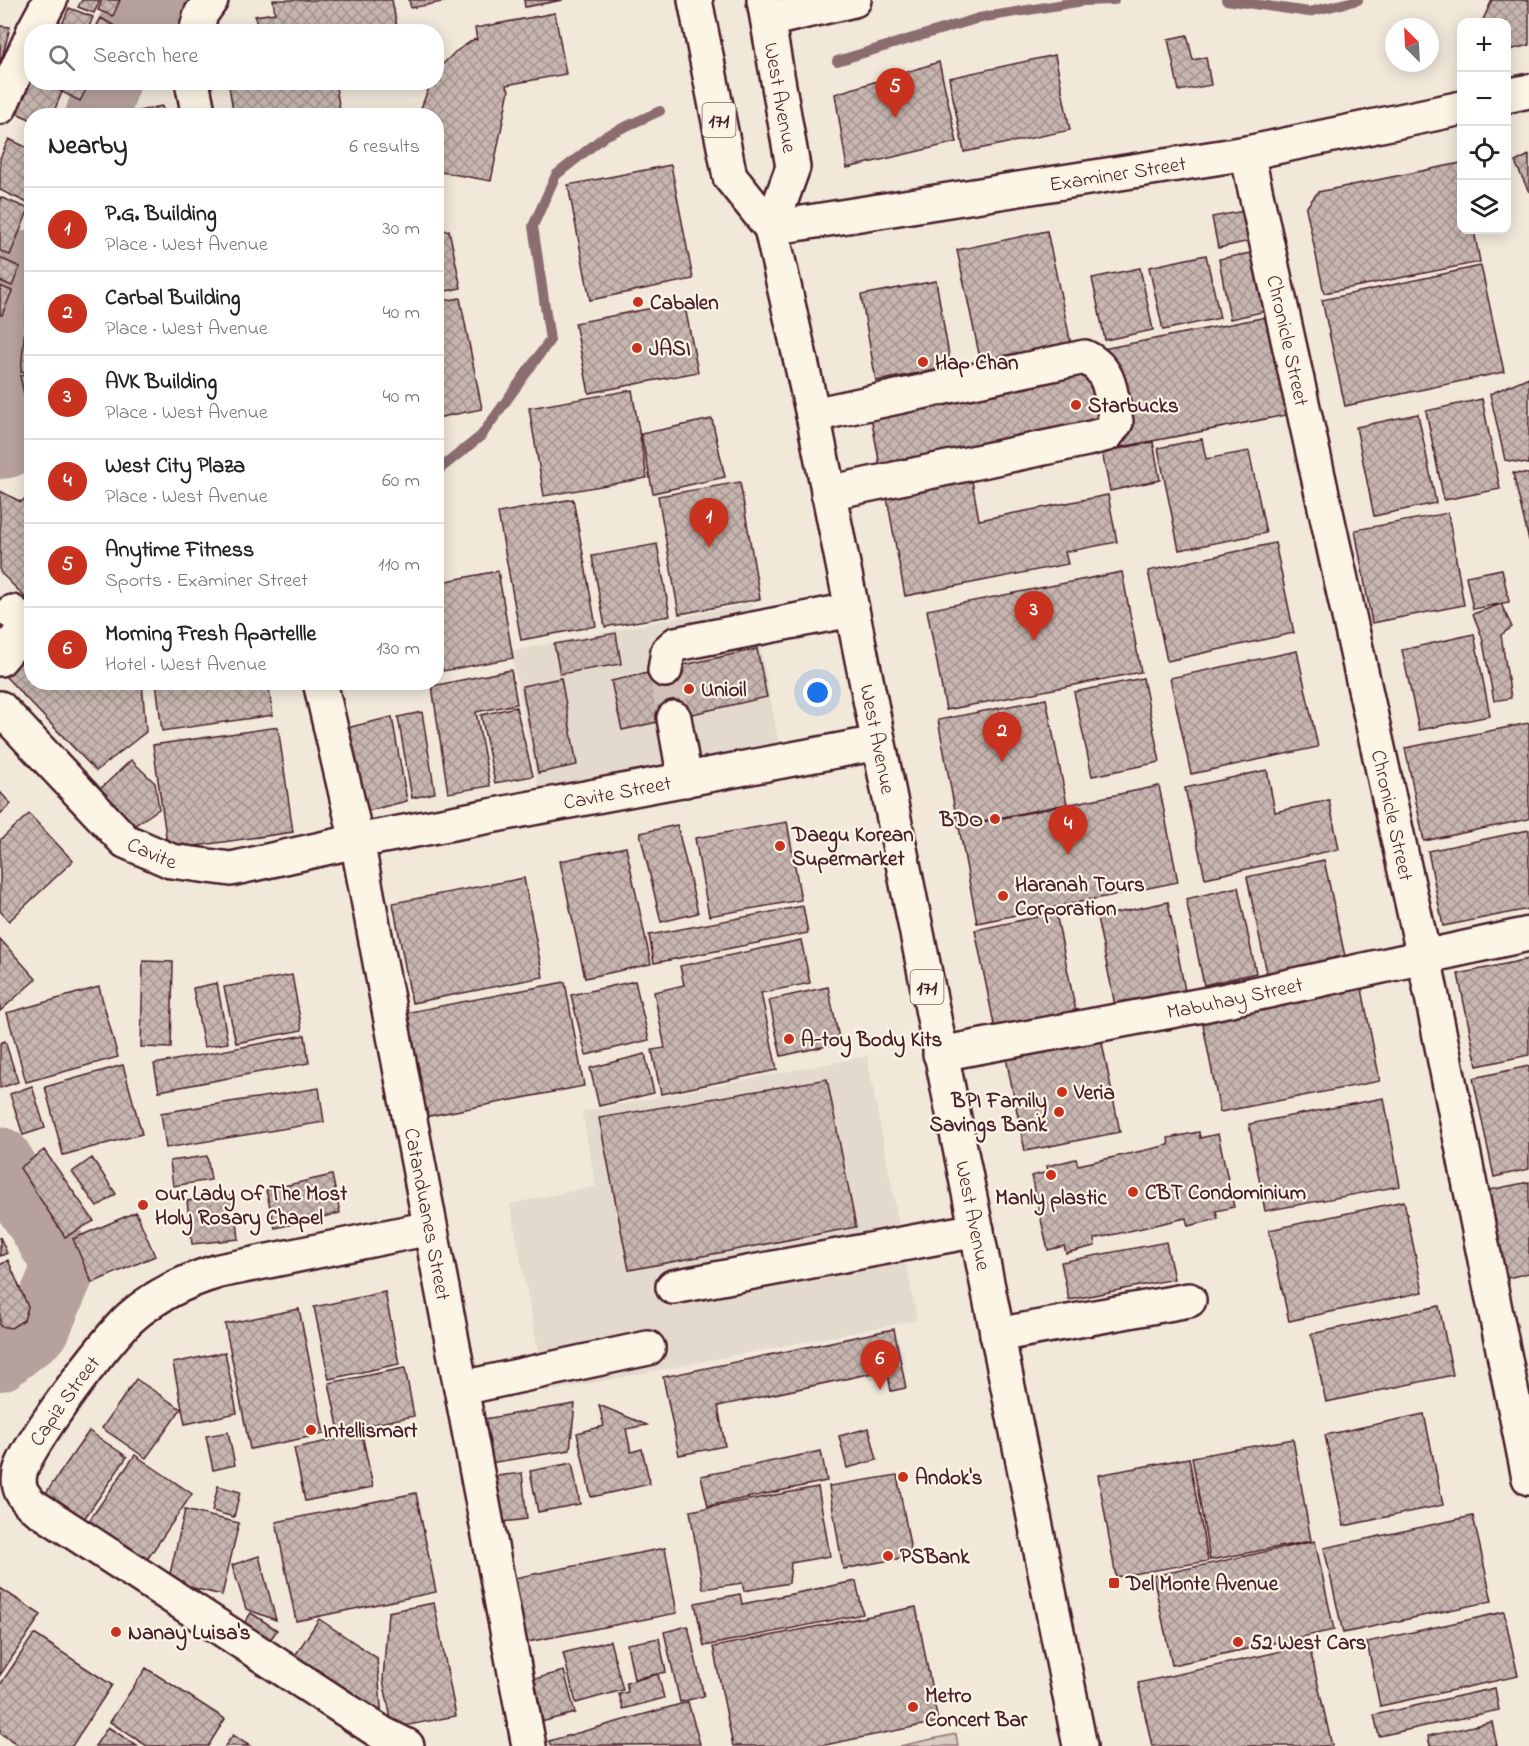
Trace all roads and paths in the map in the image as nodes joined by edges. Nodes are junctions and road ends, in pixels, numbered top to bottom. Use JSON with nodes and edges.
{"nodes":[{"id":1,"x":50,"y":0,"type":"edge"},
{"id":2,"x":211,"y":0,"type":"edge"},
{"id":3,"x":695,"y":0,"type":"edge"},
{"id":4,"x":854,"y":0,"type":"edge"},
{"id":5,"x":766,"y":10,"type":"edge"},
{"id":6,"x":37,"y":24,"type":"edge"},
{"id":7,"x":198,"y":24,"type":"edge"},
{"id":8,"x":24,"y":54,"type":"edge"},
{"id":9,"x":194,"y":90,"type":"edge"},
{"id":10,"x":1529,"y":91,"type":"edge"},
{"id":11,"x":1511,"y":95,"type":"edge"},
{"id":12,"x":0,"y":107,"type":"edge"},
{"id":13,"x":197,"y":108,"type":"edge"},
{"id":14,"x":1457,"y":109,"type":"edge"},
{"id":15,"x":1247,"y":153,"type":"junction"},
{"id":16,"x":771,"y":228,"type":"junction"},
{"id":17,"x":813,"y":415,"type":"junction"},
{"id":18,"x":828,"y":493,"type":"junction"},
{"id":19,"x":851,"y":610,"type":"junction"},
{"id":20,"x":12,"y":612,"type":"dead end"},
{"id":21,"x":0,"y":659,"type":"edge"},
{"id":22,"x":665,"y":670,"type":"tunnel mouth"},
{"id":23,"x":322,"y":690,"type":"edge"},
{"id":24,"x":0,"y":708,"type":"edge"},
{"id":25,"x":674,"y":718,"type":"tunnel mouth"},
{"id":26,"x":878,"y":743,"type":"junction"},
{"id":27,"x":685,"y":780,"type":"junction"},
{"id":28,"x":357,"y":842,"type":"junction"},
{"id":29,"x":1529,"y":934,"type":"edge"},
{"id":30,"x":1424,"y":957,"type":"junction"},
{"id":31,"x":940,"y":1054,"type":"junction"},
{"id":32,"x":430,"y":1228,"type":"junction"},
{"id":33,"x":977,"y":1230,"type":"junction"},
{"id":34,"x":672,"y":1287,"type":"dead end"},
{"id":35,"x":1188,"y":1300,"type":"dead end"},
{"id":36,"x":997,"y":1335,"type":"junction"},
{"id":37,"x":648,"y":1348,"type":"dead end"},
{"id":38,"x":462,"y":1388,"type":"junction"},
{"id":39,"x":1529,"y":1478,"type":"edge"},
{"id":40,"x":407,"y":1746,"type":"edge"},
{"id":41,"x":529,"y":1746,"type":"edge"},
{"id":42,"x":1080,"y":1746,"type":"edge"}],
"edges":[{"from":1,"to":6,"type":"street"},
{"from":2,"to":7,"type":"street"},
{"from":3,"to":16,"type":"street","name":"West Avenue","number":"171"},
{"from":4,"to":5,"type":"street"},
{"from":5,"to":16,"type":"street","name":"West Avenue"},
{"from":8,"to":12,"type":"street"},
{"from":9,"to":13,"type":"street"},
{"from":10,"to":11,"type":"street"},
{"from":14,"to":15,"type":"street","name":"Examiner Street"},
{"from":15,"to":16,"type":"street","name":"Examiner Street"},
{"from":15,"to":30,"type":"street","name":"Chronicle Street"},
{"from":16,"to":17,"type":"street","name":"West Avenue","number":"171"},
{"from":17,"to":18,"type":"street","name":"West Avenue","number":"171"},
{"from":17,"to":18,"type":"street"},
{"from":18,"to":19,"type":"street","name":"West Avenue","number":"171"},
{"from":19,"to":22,"type":"street"},
{"from":19,"to":26,"type":"street","name":"West Avenue","number":"171"},
{"from":20,"to":21,"type":"street"},
{"from":23,"to":28,"type":"street","name":"Catanduanes Street"},
{"from":24,"to":28,"type":"street","name":"Cavite"},
{"from":25,"to":27,"type":"street"},
{"from":26,"to":27,"type":"street","name":"Cavite Street"},
{"from":26,"to":31,"type":"street","name":"West Avenue","number":"171"},
{"from":27,"to":28,"type":"street","name":"Cavite Street"},
{"from":28,"to":32,"type":"street","name":"Catanduanes Street"},
{"from":29,"to":30,"type":"street","name":"Mabuhay Street"},
{"from":30,"to":31,"type":"street","name":"Mabuhay Street"},
{"from":30,"to":39,"type":"street","name":"Chronicle Street"},
{"from":31,"to":33,"type":"street","name":"West Avenue","number":"171"},
{"from":32,"to":38,"type":"street","name":"Catanduanes Street"},
{"from":32,"to":40,"type":"street","name":"Capiz Street"},
{"from":33,"to":34,"type":"street"},
{"from":33,"to":36,"type":"street","name":"West Avenue","number":"171"},
{"from":35,"to":36,"type":"street"},
{"from":36,"to":42,"type":"street","name":"West Avenue","number":"171"},
{"from":37,"to":38,"type":"street"},
{"from":38,"to":41,"type":"street","name":"Catanduanes Street"}]}
